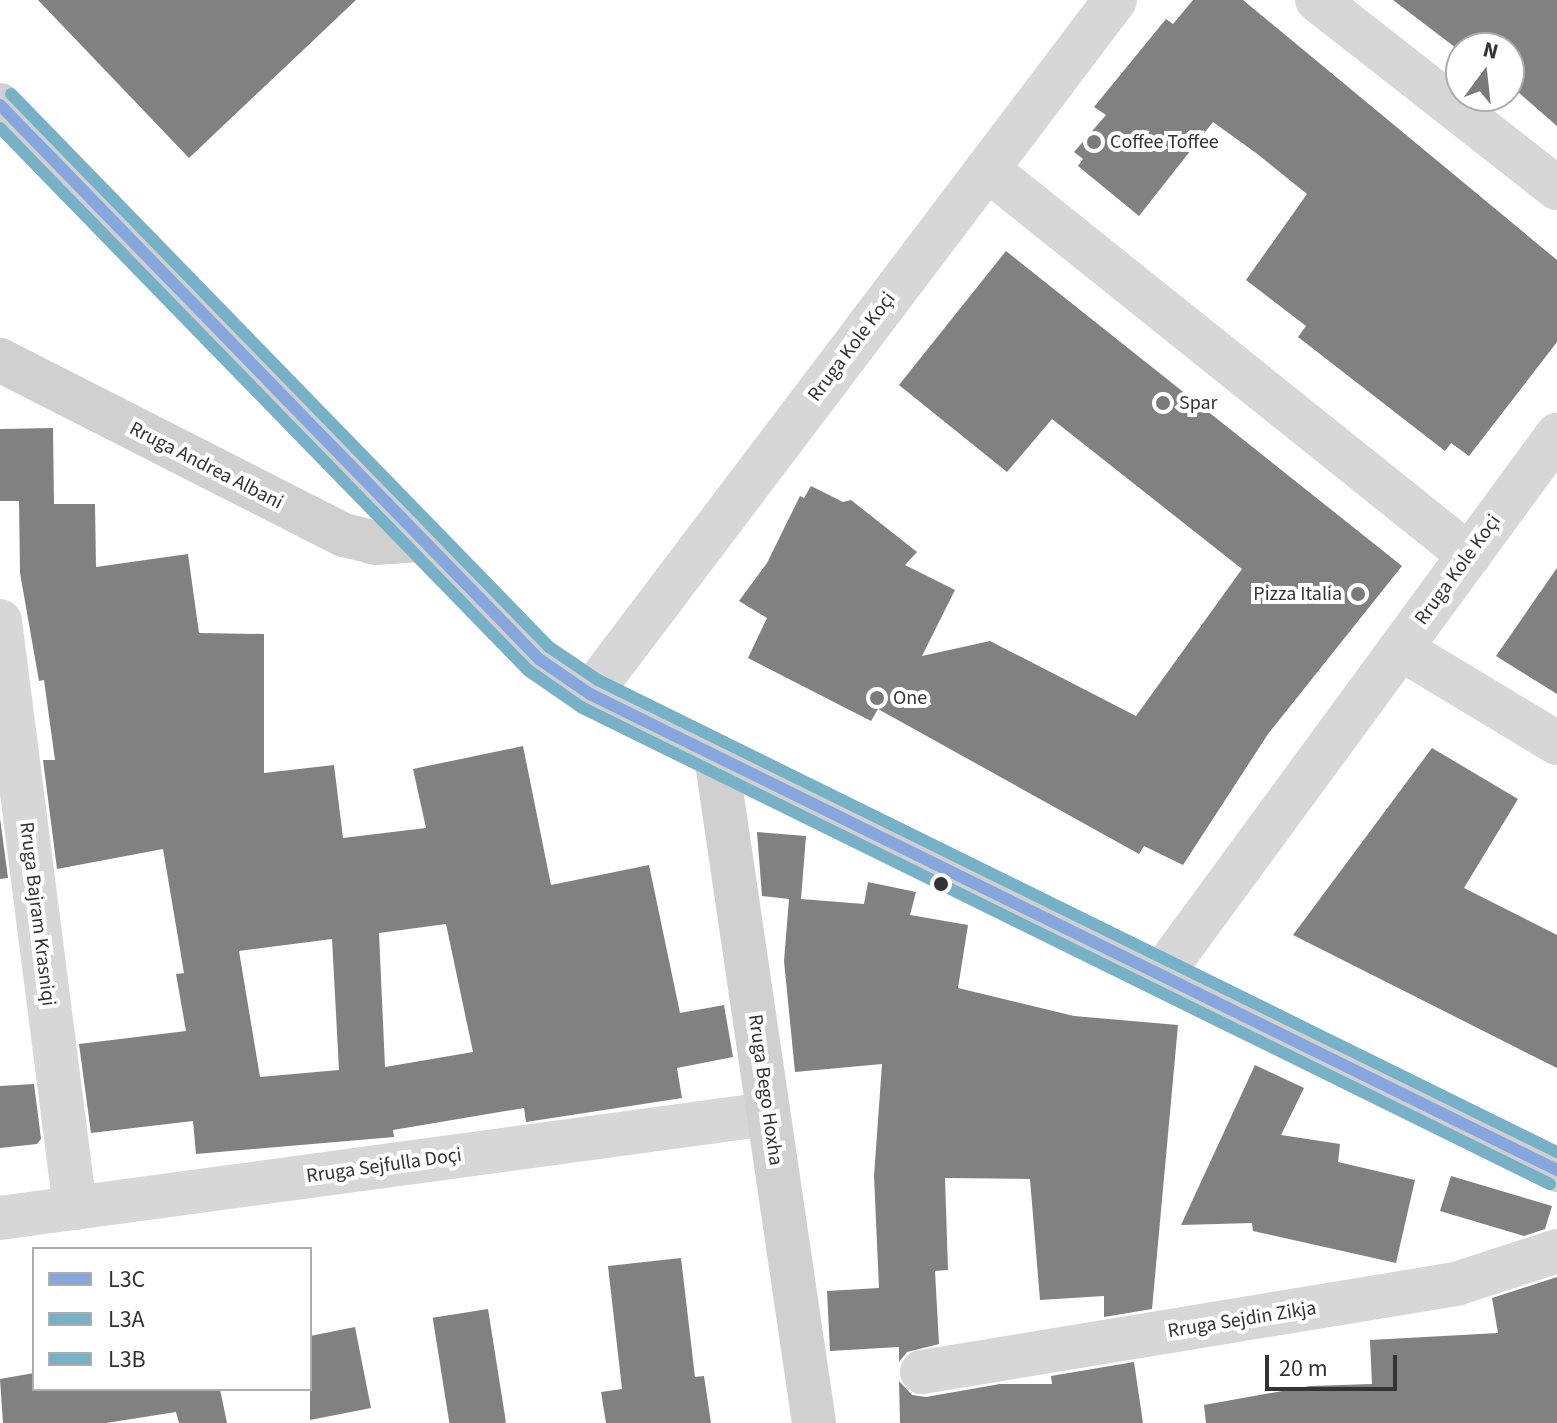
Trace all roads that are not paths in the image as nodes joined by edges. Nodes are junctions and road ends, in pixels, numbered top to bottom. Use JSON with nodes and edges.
{"nodes":[{"id":1,"x":1115,"y":0,"type":"edge"},
{"id":2,"x":1317,"y":0,"type":"edge"},
{"id":3,"x":0,"y":105,"type":"edge"},
{"id":4,"x":987,"y":169,"type":"junction"},
{"id":5,"x":1557,"y":188,"type":"edge"},
{"id":6,"x":0,"y":360,"type":"edge"},
{"id":7,"x":1557,"y":435,"type":"edge"},
{"id":8,"x":420,"y":540,"type":"junction"},
{"id":9,"x":1469,"y":555,"type":"junction"},
{"id":10,"x":0,"y":621,"type":"edge"},
{"id":11,"x":1401,"y":649,"type":"junction"},
{"id":12,"x":590,"y":694,"type":"junction"},
{"id":13,"x":1557,"y":743,"type":"edge"},
{"id":14,"x":716,"y":756,"type":"junction"},
{"id":15,"x":1161,"y":975,"type":"junction"},
{"id":16,"x":768,"y":1114,"type":"junction"},
{"id":17,"x":1557,"y":1170,"type":"edge"},
{"id":18,"x":75,"y":1208,"type":"junction"},
{"id":19,"x":0,"y":1218,"type":"edge"},
{"id":20,"x":1557,"y":1251,"type":"edge"},
{"id":21,"x":922,"y":1372,"type":"dead end"},
{"id":22,"x":814,"y":1423,"type":"edge"}],
"edges":[{"from":1,"to":4,"type":"street","name":"Rruga Kole Koçi"},
{"from":2,"to":5,"type":"street"},
{"from":3,"to":8,"type":"main road"},
{"from":4,"to":9,"type":"street"},
{"from":4,"to":12,"type":"street","name":"Rruga Kole Koçi"},
{"from":6,"to":8,"type":"main road","name":"Rruga Andrea Albani"},
{"from":7,"to":9,"type":"street","name":"Rruga Kole Koçi"},
{"from":8,"to":12,"type":"main road"},
{"from":9,"to":11,"type":"street","name":"Rruga Kole Koçi"},
{"from":10,"to":18,"type":"street","name":"Rruga Bajram Krasniqi"},
{"from":11,"to":13,"type":"street"},
{"from":11,"to":15,"type":"street","name":"Rruga Kole Koçi"},
{"from":12,"to":14,"type":"main road"},
{"from":14,"to":15,"type":"main road"},
{"from":14,"to":16,"type":"main road","name":"Rruga Bego Hoxha"},
{"from":15,"to":17,"type":"main road"},
{"from":16,"to":18,"type":"street","name":"Rruga Sejfulla Doçi"},
{"from":16,"to":22,"type":"main road","name":"Rruga Bego Hoxha"},
{"from":18,"to":19,"type":"street","name":"Rruga Sejfulla Doçi"},
{"from":20,"to":21,"type":"street","name":"Rruga Sejdin Zikja"}]}
